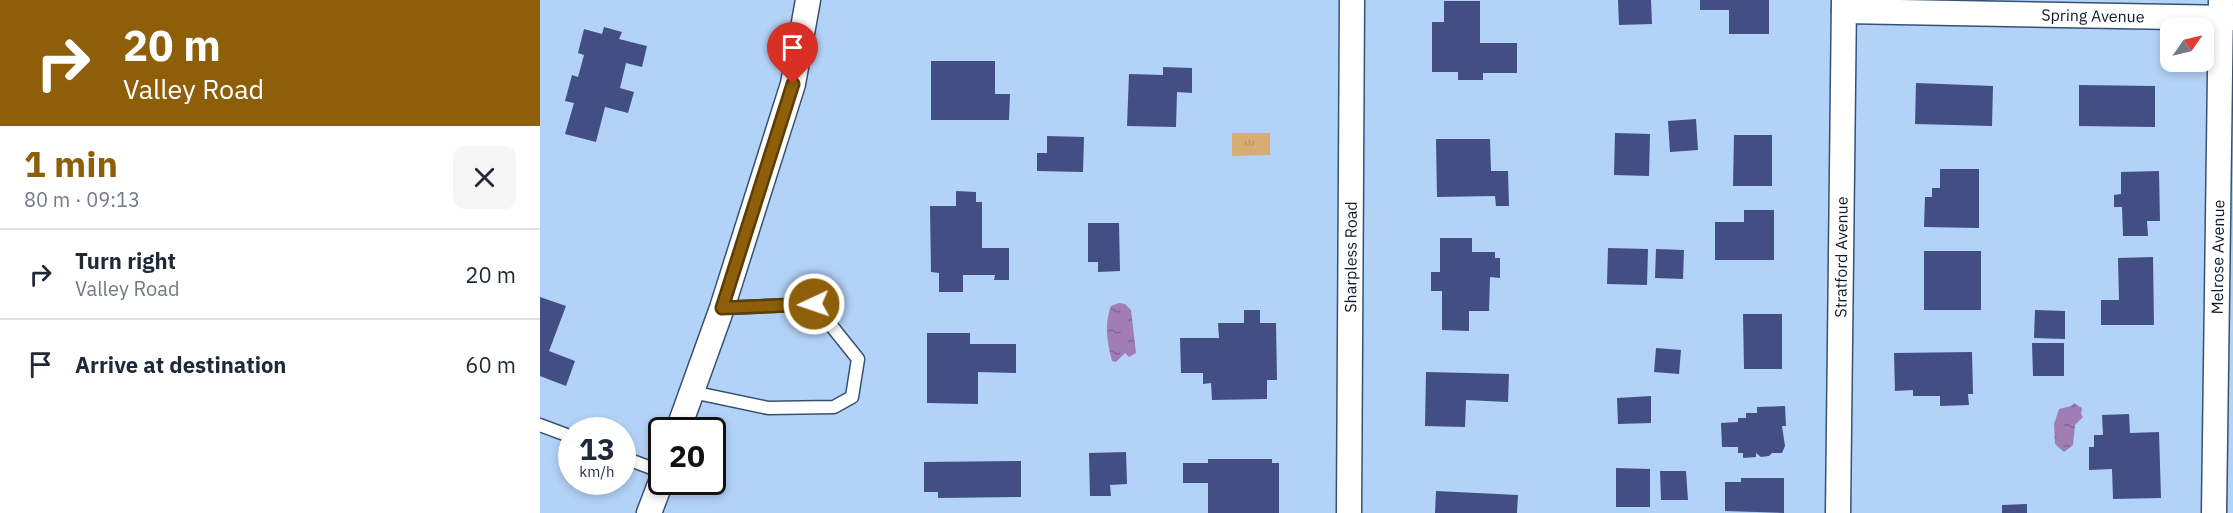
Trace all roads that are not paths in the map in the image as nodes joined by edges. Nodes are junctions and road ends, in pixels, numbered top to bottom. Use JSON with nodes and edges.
{"nodes":[{"id":1,"x":808,"y":0,"type":"edge"},
{"id":2,"x":1352,"y":0,"type":"edge"},
{"id":3,"x":1844,"y":6,"type":"edge"},
{"id":4,"x":2225,"y":12,"type":"edge"},
{"id":5,"x":722,"y":308,"type":"junction"},
{"id":6,"x":692,"y":392,"type":"junction"},
{"id":7,"x":683,"y":417,"type":"edge"},
{"id":8,"x":540,"y":425,"type":"edge"},
{"id":9,"x":558,"y":432,"type":"edge"},
{"id":10,"x":656,"y":495,"type":"edge"},
{"id":11,"x":650,"y":513,"type":"edge"},
{"id":12,"x":1349,"y":513,"type":"edge"},
{"id":13,"x":1838,"y":513,"type":"edge"},
{"id":14,"x":2214,"y":513,"type":"edge"}],
"edges":[{"from":1,"to":5,"type":"street"},
{"from":2,"to":12,"type":"street","name":"Sharpless Road"},
{"from":3,"to":4,"type":"street","name":"Spring Avenue"},
{"from":3,"to":13,"type":"street","name":"Stratford Avenue"},
{"from":4,"to":14,"type":"street","name":"Melrose Avenue"},
{"from":5,"to":6,"type":"street"},
{"from":5,"to":6,"type":"lane"},
{"from":6,"to":7,"type":"street"},
{"from":8,"to":9,"type":"lane"},
{"from":10,"to":11,"type":"street"}]}
